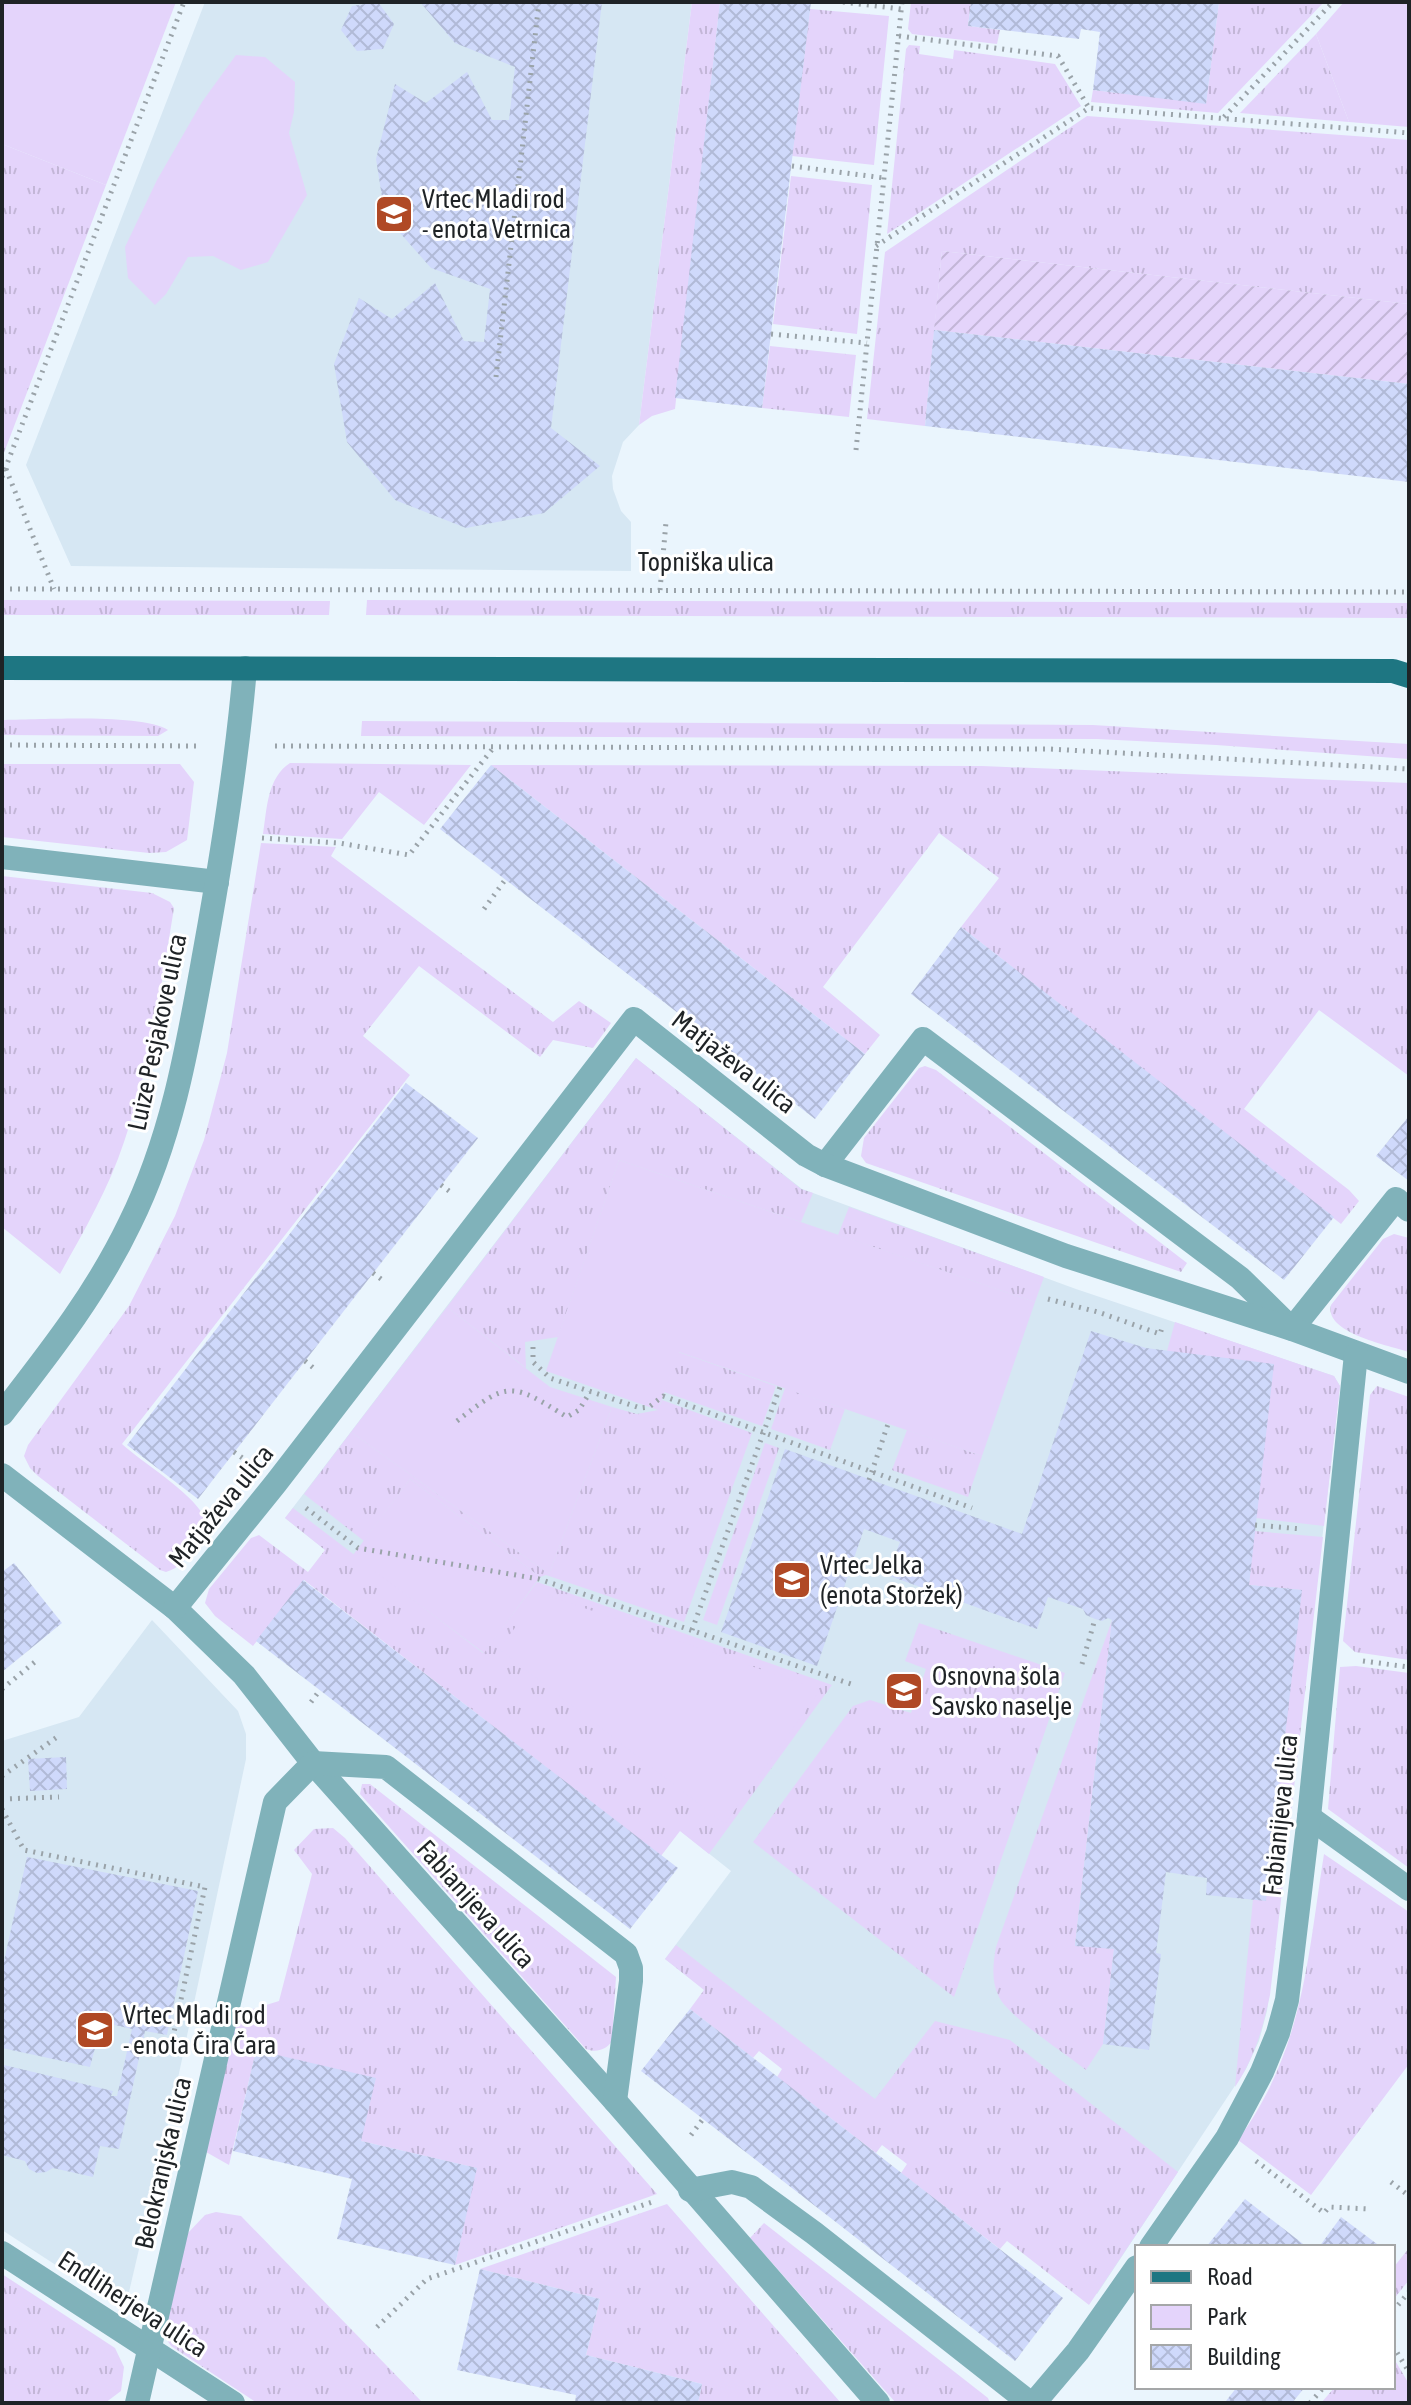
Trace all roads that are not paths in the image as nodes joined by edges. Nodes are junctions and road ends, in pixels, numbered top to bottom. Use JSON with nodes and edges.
{"nodes":[{"id":1,"x":2,"y":668,"type":"edge"},
{"id":2,"x":245,"y":668,"type":"junction"},
{"id":3,"x":1404,"y":671,"type":"edge"},
{"id":4,"x":2,"y":857,"type":"edge"},
{"id":5,"x":217,"y":882,"type":"junction"},
{"id":6,"x":825,"y":1165,"type":"junction"},
{"id":7,"x":1409,"y":1210,"type":"edge"},
{"id":8,"x":1292,"y":1329,"type":"junction"},
{"id":9,"x":1356,"y":1354,"type":"junction"},
{"id":10,"x":1409,"y":1372,"type":"edge"},
{"id":11,"x":2,"y":1414,"type":"edge"},
{"id":12,"x":2,"y":1475,"type":"edge"},
{"id":13,"x":175,"y":1608,"type":"junction"},
{"id":14,"x":313,"y":1763,"type":"junction"},
{"id":15,"x":1309,"y":1817,"type":"junction"},
{"id":16,"x":1409,"y":1889,"type":"edge"},
{"id":17,"x":615,"y":2101,"type":"junction"},
{"id":18,"x":690,"y":2190,"type":"junction"},
{"id":19,"x":1152,"y":2245,"type":"edge"},
{"id":20,"x":2,"y":2253,"type":"edge"},
{"id":21,"x":1135,"y":2270,"type":"edge"},
{"id":22,"x":149,"y":2347,"type":"junction"},
{"id":23,"x":137,"y":2403,"type":"edge"},
{"id":24,"x":233,"y":2403,"type":"edge"},
{"id":25,"x":878,"y":2403,"type":"edge"},
{"id":26,"x":1032,"y":2403,"type":"edge"}],
"edges":[{"from":1,"to":2,"type":"main road"},
{"from":2,"to":3,"type":"main road"},
{"from":2,"to":5,"type":"street","name":"Luize Pesjakove ulica"},
{"from":4,"to":5,"type":"street"},
{"from":5,"to":11,"type":"street","name":"Luize Pesjakove ulica"},
{"from":6,"to":8,"type":"street","name":"Matjaževa ulica"},
{"from":6,"to":8,"type":"street"},
{"from":6,"to":13,"type":"street","name":"Matjaževa ulica"},
{"from":7,"to":8,"type":"street"},
{"from":8,"to":9,"type":"street","name":"Matjaževa ulica"},
{"from":9,"to":10,"type":"street","name":"Matjaževa ulica"},
{"from":9,"to":15,"type":"street","name":"Fabianijeva ulica"},
{"from":12,"to":13,"type":"street","name":"Fabianijeva ulica"},
{"from":13,"to":14,"type":"street","name":"Fabianijeva ulica"},
{"from":14,"to":17,"type":"street","name":"Fabianijeva ulica"},
{"from":14,"to":17,"type":"street"},
{"from":14,"to":22,"type":"street","name":"Belokranjska ulica"},
{"from":15,"to":16,"type":"street"},
{"from":15,"to":19,"type":"street","name":"Fabianijeva ulica"},
{"from":17,"to":18,"type":"street","name":"Fabianijeva ulica"},
{"from":18,"to":25,"type":"street","name":"Fabianijeva ulica"},
{"from":18,"to":26,"type":"street"},
{"from":20,"to":22,"type":"street","name":"Endliherjeva ulica"},
{"from":21,"to":26,"type":"street"},
{"from":22,"to":23,"type":"street","name":"Belokranjska ulica"},
{"from":22,"to":24,"type":"street","name":"Endliherjeva ulica"}]}
